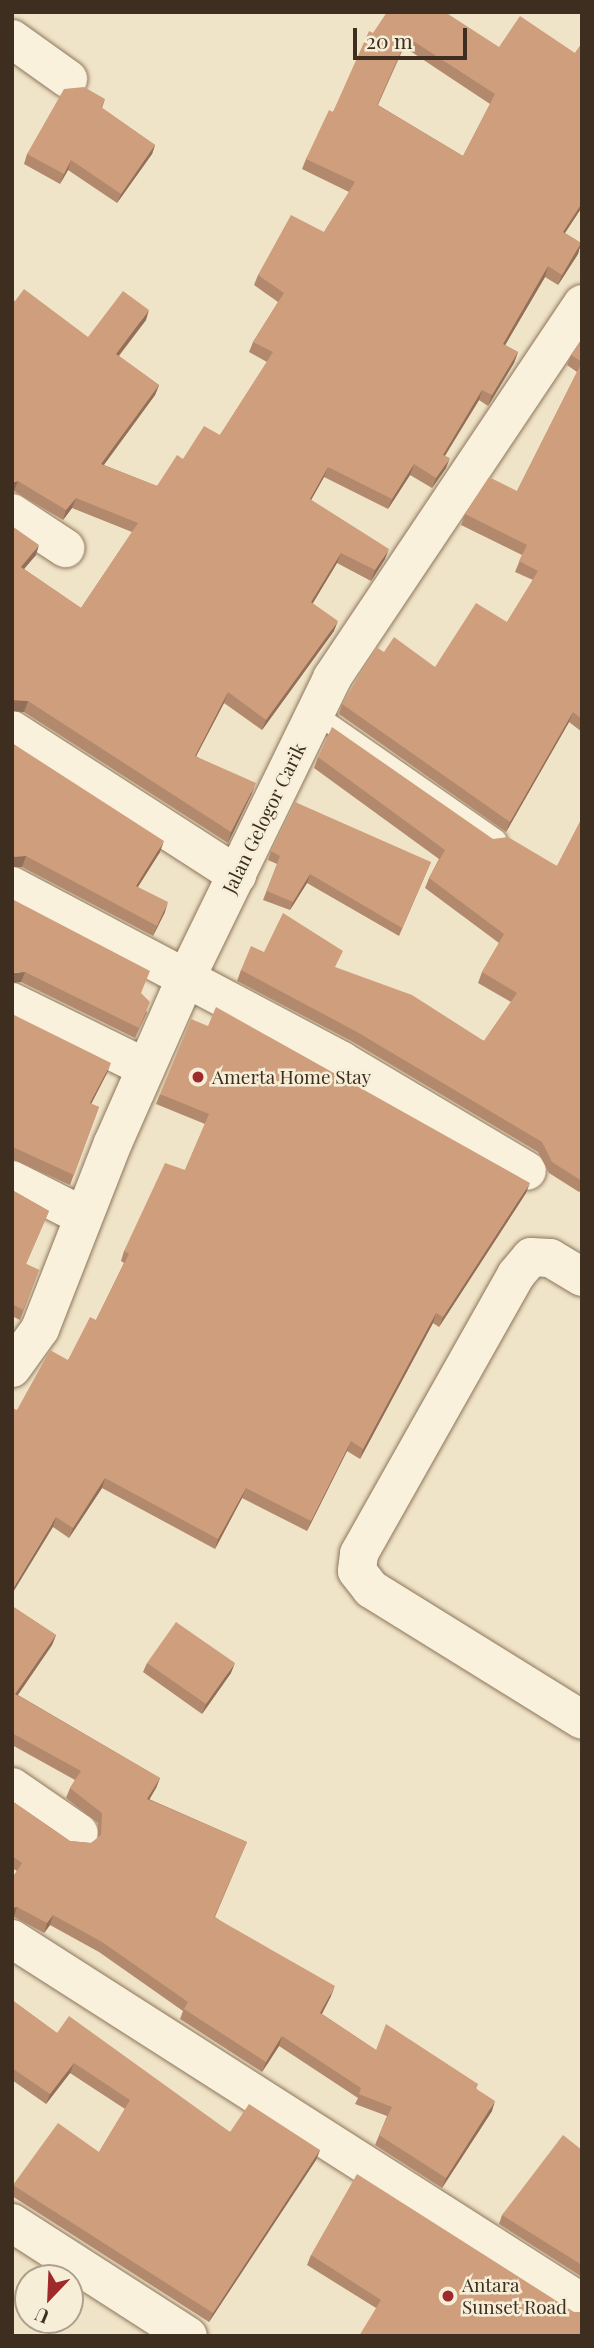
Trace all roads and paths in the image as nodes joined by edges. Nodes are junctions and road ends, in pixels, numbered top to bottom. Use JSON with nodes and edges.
{"nodes":[{"id":1,"x":12,"y":39,"type":"edge"},
{"id":2,"x":68,"y":79,"type":"dead end"},
{"id":3,"x":582,"y":304,"type":"edge"},
{"id":4,"x":12,"y":513,"type":"edge"},
{"id":5,"x":65,"y":548,"type":"dead end"},
{"id":6,"x":315,"y":713,"type":"junction"},
{"id":7,"x":12,"y":730,"type":"edge"},
{"id":8,"x":496,"y":839,"type":"edge"},
{"id":9,"x":236,"y":875,"type":"junction"},
{"id":10,"x":12,"y":886,"type":"edge"},
{"id":11,"x":185,"y":980,"type":"junction"},
{"id":12,"x":12,"y":1002,"type":"edge"},
{"id":13,"x":146,"y":1068,"type":"junction"},
{"id":14,"x":527,"y":1171,"type":"dead end"},
{"id":15,"x":12,"y":1180,"type":"edge"},
{"id":16,"x":83,"y":1216,"type":"junction"},
{"id":17,"x":582,"y":1277,"type":"edge"},
{"id":18,"x":12,"y":1368,"type":"edge"},
{"id":19,"x":582,"y":1720,"type":"edge"},
{"id":20,"x":12,"y":1787,"type":"edge"},
{"id":21,"x":79,"y":1833,"type":"dead end"},
{"id":22,"x":12,"y":1939,"type":"edge"},
{"id":23,"x":12,"y":2223,"type":"edge"},
{"id":24,"x":582,"y":2303,"type":"edge"},
{"id":25,"x":188,"y":2336,"type":"edge"}],
"edges":[{"from":1,"to":2,"type":"street"},
{"from":3,"to":6,"type":"street","name":"Jalan Gelogor Carik"},
{"from":4,"to":5,"type":"street"},
{"from":6,"to":8,"type":"lane"},
{"from":6,"to":9,"type":"street","name":"Jalan Gelogor Carik"},
{"from":7,"to":9,"type":"street"},
{"from":9,"to":11,"type":"street","name":"Jalan Gelogor Carik"},
{"from":10,"to":11,"type":"street"},
{"from":11,"to":13,"type":"street","name":"Jalan Gelogor Carik"},
{"from":11,"to":14,"type":"street"},
{"from":12,"to":13,"type":"street"},
{"from":13,"to":16,"type":"street","name":"Jalan Gelogor Carik"},
{"from":15,"to":16,"type":"street"},
{"from":16,"to":18,"type":"street","name":"Jalan Gelogor Carik"},
{"from":17,"to":19,"type":"street"},
{"from":20,"to":21,"type":"street"},
{"from":22,"to":24,"type":"street"},
{"from":23,"to":25,"type":"street"}]}
